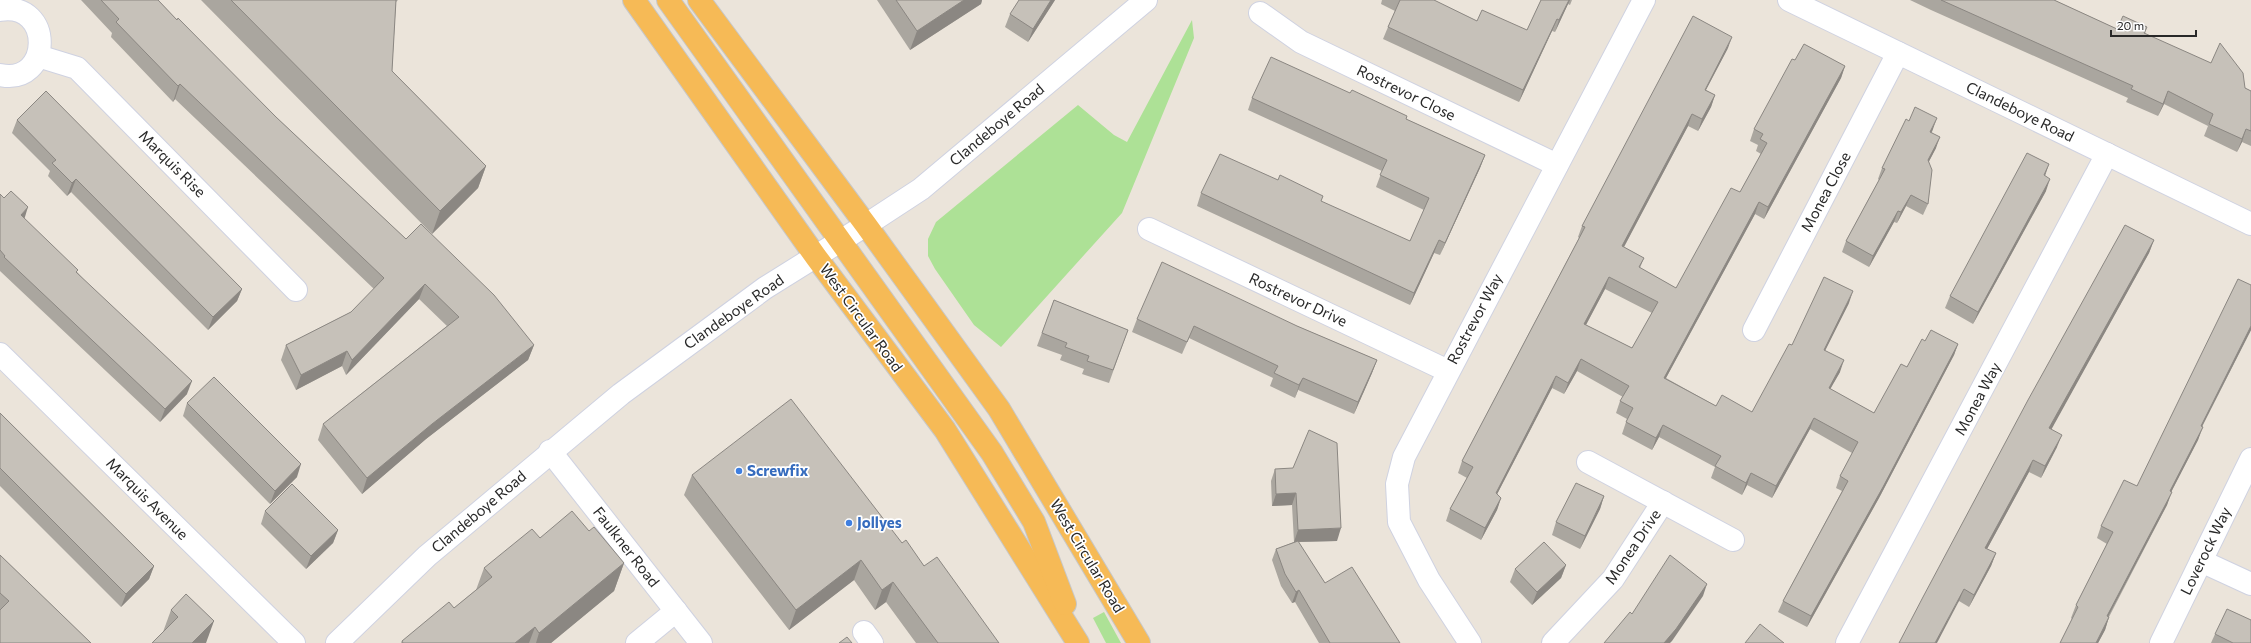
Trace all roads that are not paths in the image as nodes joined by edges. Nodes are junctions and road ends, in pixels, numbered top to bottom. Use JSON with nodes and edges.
{"nodes":[{"id":1,"x":634,"y":0,"type":"edge"},
{"id":2,"x":668,"y":0,"type":"edge"},
{"id":3,"x":699,"y":0,"type":"edge"},
{"id":4,"x":1146,"y":0,"type":"edge"},
{"id":5,"x":1644,"y":0,"type":"edge"},
{"id":6,"x":1789,"y":0,"type":"edge"},
{"id":7,"x":0,"y":10,"type":"edge"},
{"id":8,"x":1260,"y":13,"type":"dead end"},
{"id":9,"x":1898,"y":53,"type":"junction"},
{"id":10,"x":38,"y":56,"type":"junction"},
{"id":11,"x":0,"y":75,"type":"edge"},
{"id":12,"x":2107,"y":154,"type":"junction"},
{"id":13,"x":1557,"y":165,"type":"junction"},
{"id":14,"x":2251,"y":224,"type":"edge"},
{"id":15,"x":866,"y":225,"type":"junction"},
{"id":16,"x":1149,"y":228,"type":"dead end"},
{"id":17,"x":840,"y":241,"type":"junction"},
{"id":18,"x":816,"y":257,"type":"junction"},
{"id":19,"x":296,"y":290,"type":"dead end"},
{"id":20,"x":1754,"y":330,"type":"dead end"},
{"id":21,"x":0,"y":354,"type":"edge"},
{"id":22,"x":1448,"y":371,"type":"junction"},
{"id":23,"x":550,"y":451,"type":"junction"},
{"id":24,"x":2251,"y":459,"type":"edge"},
{"id":25,"x":1588,"y":462,"type":"dead end"},
{"id":26,"x":1663,"y":502,"type":"junction"},
{"id":27,"x":1733,"y":540,"type":"dead end"},
{"id":28,"x":2201,"y":560,"type":"junction"},
{"id":29,"x":2251,"y":584,"type":"edge"},
{"id":30,"x":676,"y":611,"type":"junction"},
{"id":31,"x":294,"y":643,"type":"edge"},
{"id":32,"x":337,"y":643,"type":"edge"},
{"id":33,"x":637,"y":643,"type":"edge"},
{"id":34,"x":701,"y":643,"type":"edge"},
{"id":35,"x":1078,"y":643,"type":"edge"},
{"id":36,"x":1139,"y":643,"type":"edge"},
{"id":37,"x":1470,"y":643,"type":"edge"},
{"id":38,"x":1553,"y":643,"type":"edge"},
{"id":39,"x":1847,"y":643,"type":"edge"},
{"id":40,"x":2161,"y":643,"type":"edge"}],
"edges":[{"from":1,"to":18,"type":"highway","name":"West Circular Road"},
{"from":2,"to":17,"type":"highway"},
{"from":3,"to":15,"type":"highway","name":"West Circular Road"},
{"from":4,"to":15,"type":"street","name":"Clandeboye Road"},
{"from":5,"to":13,"type":"street","name":"Rostrevor Way"},
{"from":6,"to":9,"type":"street","name":"Clandeboye Road"},
{"from":7,"to":10,"type":"street"},
{"from":8,"to":13,"type":"street","name":"Rostrevor Close"},
{"from":9,"to":12,"type":"street","name":"Clandeboye Road"},
{"from":9,"to":20,"type":"street","name":"Monea Close"},
{"from":10,"to":11,"type":"street"},
{"from":10,"to":19,"type":"street","name":"Marquis Rise"},
{"from":12,"to":14,"type":"street","name":"Clandeboye Road"},
{"from":12,"to":39,"type":"street","name":"Monea Way"},
{"from":13,"to":22,"type":"street","name":"Rostrevor Way"},
{"from":15,"to":17,"type":"street","name":"Clandeboye Road"},
{"from":15,"to":36,"type":"highway","name":"West Circular Road"},
{"from":16,"to":22,"type":"street","name":"Rostrevor Drive"},
{"from":17,"to":18,"type":"street","name":"Clandeboye Road"},
{"from":17,"to":35,"type":"highway"},
{"from":18,"to":23,"type":"street","name":"Clandeboye Road"},
{"from":18,"to":35,"type":"highway","name":"West Circular Road"},
{"from":21,"to":31,"type":"street","name":"Marquis Avenue"},
{"from":22,"to":37,"type":"street","name":"Rostrevor Way"},
{"from":23,"to":30,"type":"street","name":"Faulkner Road"},
{"from":23,"to":32,"type":"street","name":"Clandeboye Road"},
{"from":24,"to":28,"type":"street","name":"Loverock Way"},
{"from":25,"to":26,"type":"street","name":"Monea Drive"},
{"from":26,"to":27,"type":"street","name":"Monea Drive"},
{"from":26,"to":38,"type":"street","name":"Monea Drive"},
{"from":28,"to":29,"type":"street"},
{"from":28,"to":40,"type":"street","name":"Loverock Way"},
{"from":30,"to":33,"type":"street"},
{"from":30,"to":34,"type":"street","name":"Faulkner Road"}]}
